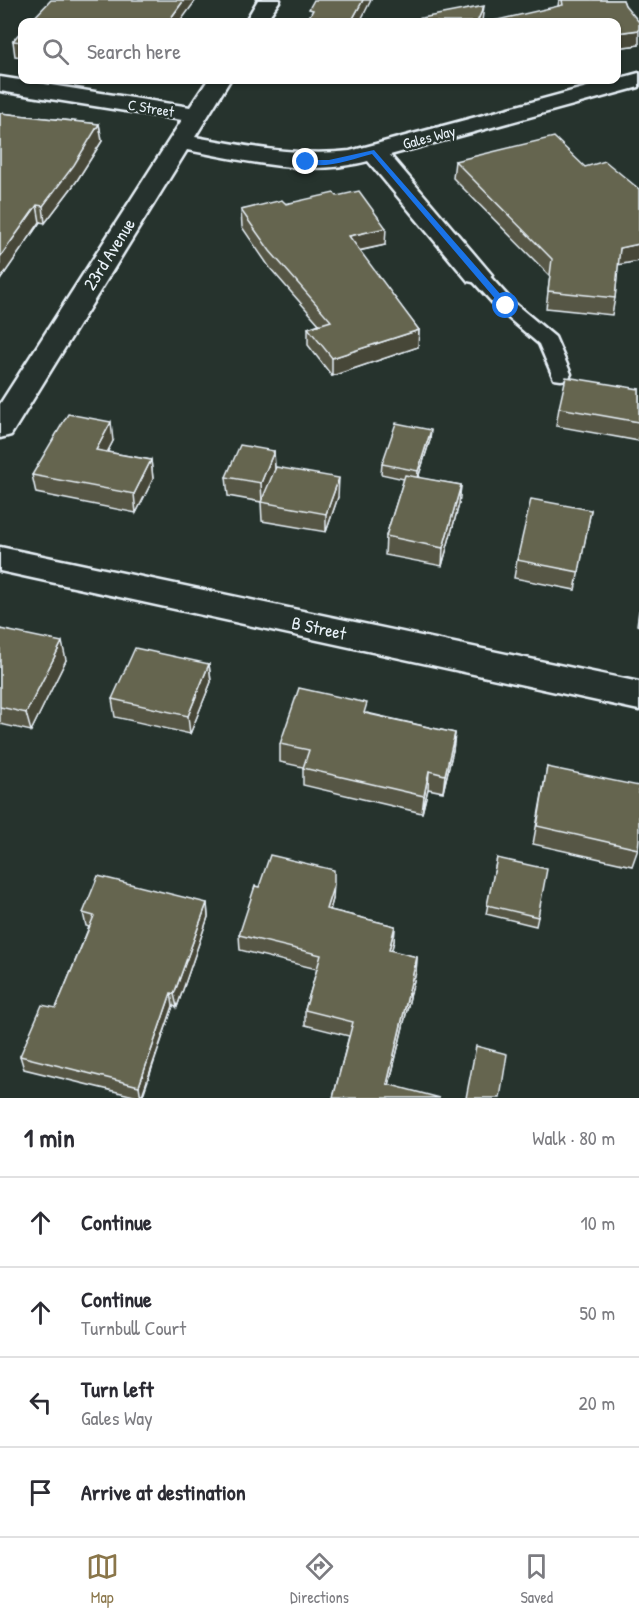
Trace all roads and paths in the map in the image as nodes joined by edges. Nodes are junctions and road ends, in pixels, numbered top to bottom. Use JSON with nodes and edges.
{"nodes":[{"id":1,"x":269,"y":0,"type":"edge"},
{"id":2,"x":258,"y":18,"type":"edge"},
{"id":3,"x":639,"y":80,"type":"edge"},
{"id":4,"x":0,"y":84,"type":"edge"},
{"id":5,"x":216,"y":84,"type":"edge"},
{"id":6,"x":196,"y":115,"type":"junction"},
{"id":7,"x":180,"y":142,"type":"junction"},
{"id":8,"x":374,"y":152,"type":"junction"},
{"id":9,"x":478,"y":275,"type":"joint"},
{"id":10,"x":561,"y":374,"type":"dead end"},
{"id":11,"x":0,"y":428,"type":"edge"},
{"id":12,"x":0,"y":560,"type":"edge"},
{"id":13,"x":639,"y":696,"type":"edge"}],
"edges":[{"from":1,"to":2,"type":"street"},
{"from":3,"to":8,"type":"street","name":"Gales Way"},
{"from":4,"to":6,"type":"street","name":"C Street"},
{"from":5,"to":6,"type":"street","name":"23rd Avenue"},
{"from":6,"to":7,"type":"street","name":"23rd Avenue"},
{"from":7,"to":8,"type":"street","name":"Gales Way"},
{"from":7,"to":11,"type":"street","name":"23rd Avenue"},
{"from":8,"to":9,"type":"street"},
{"from":9,"to":10,"type":"lane"},
{"from":12,"to":13,"type":"street","name":"B Street"}]}
